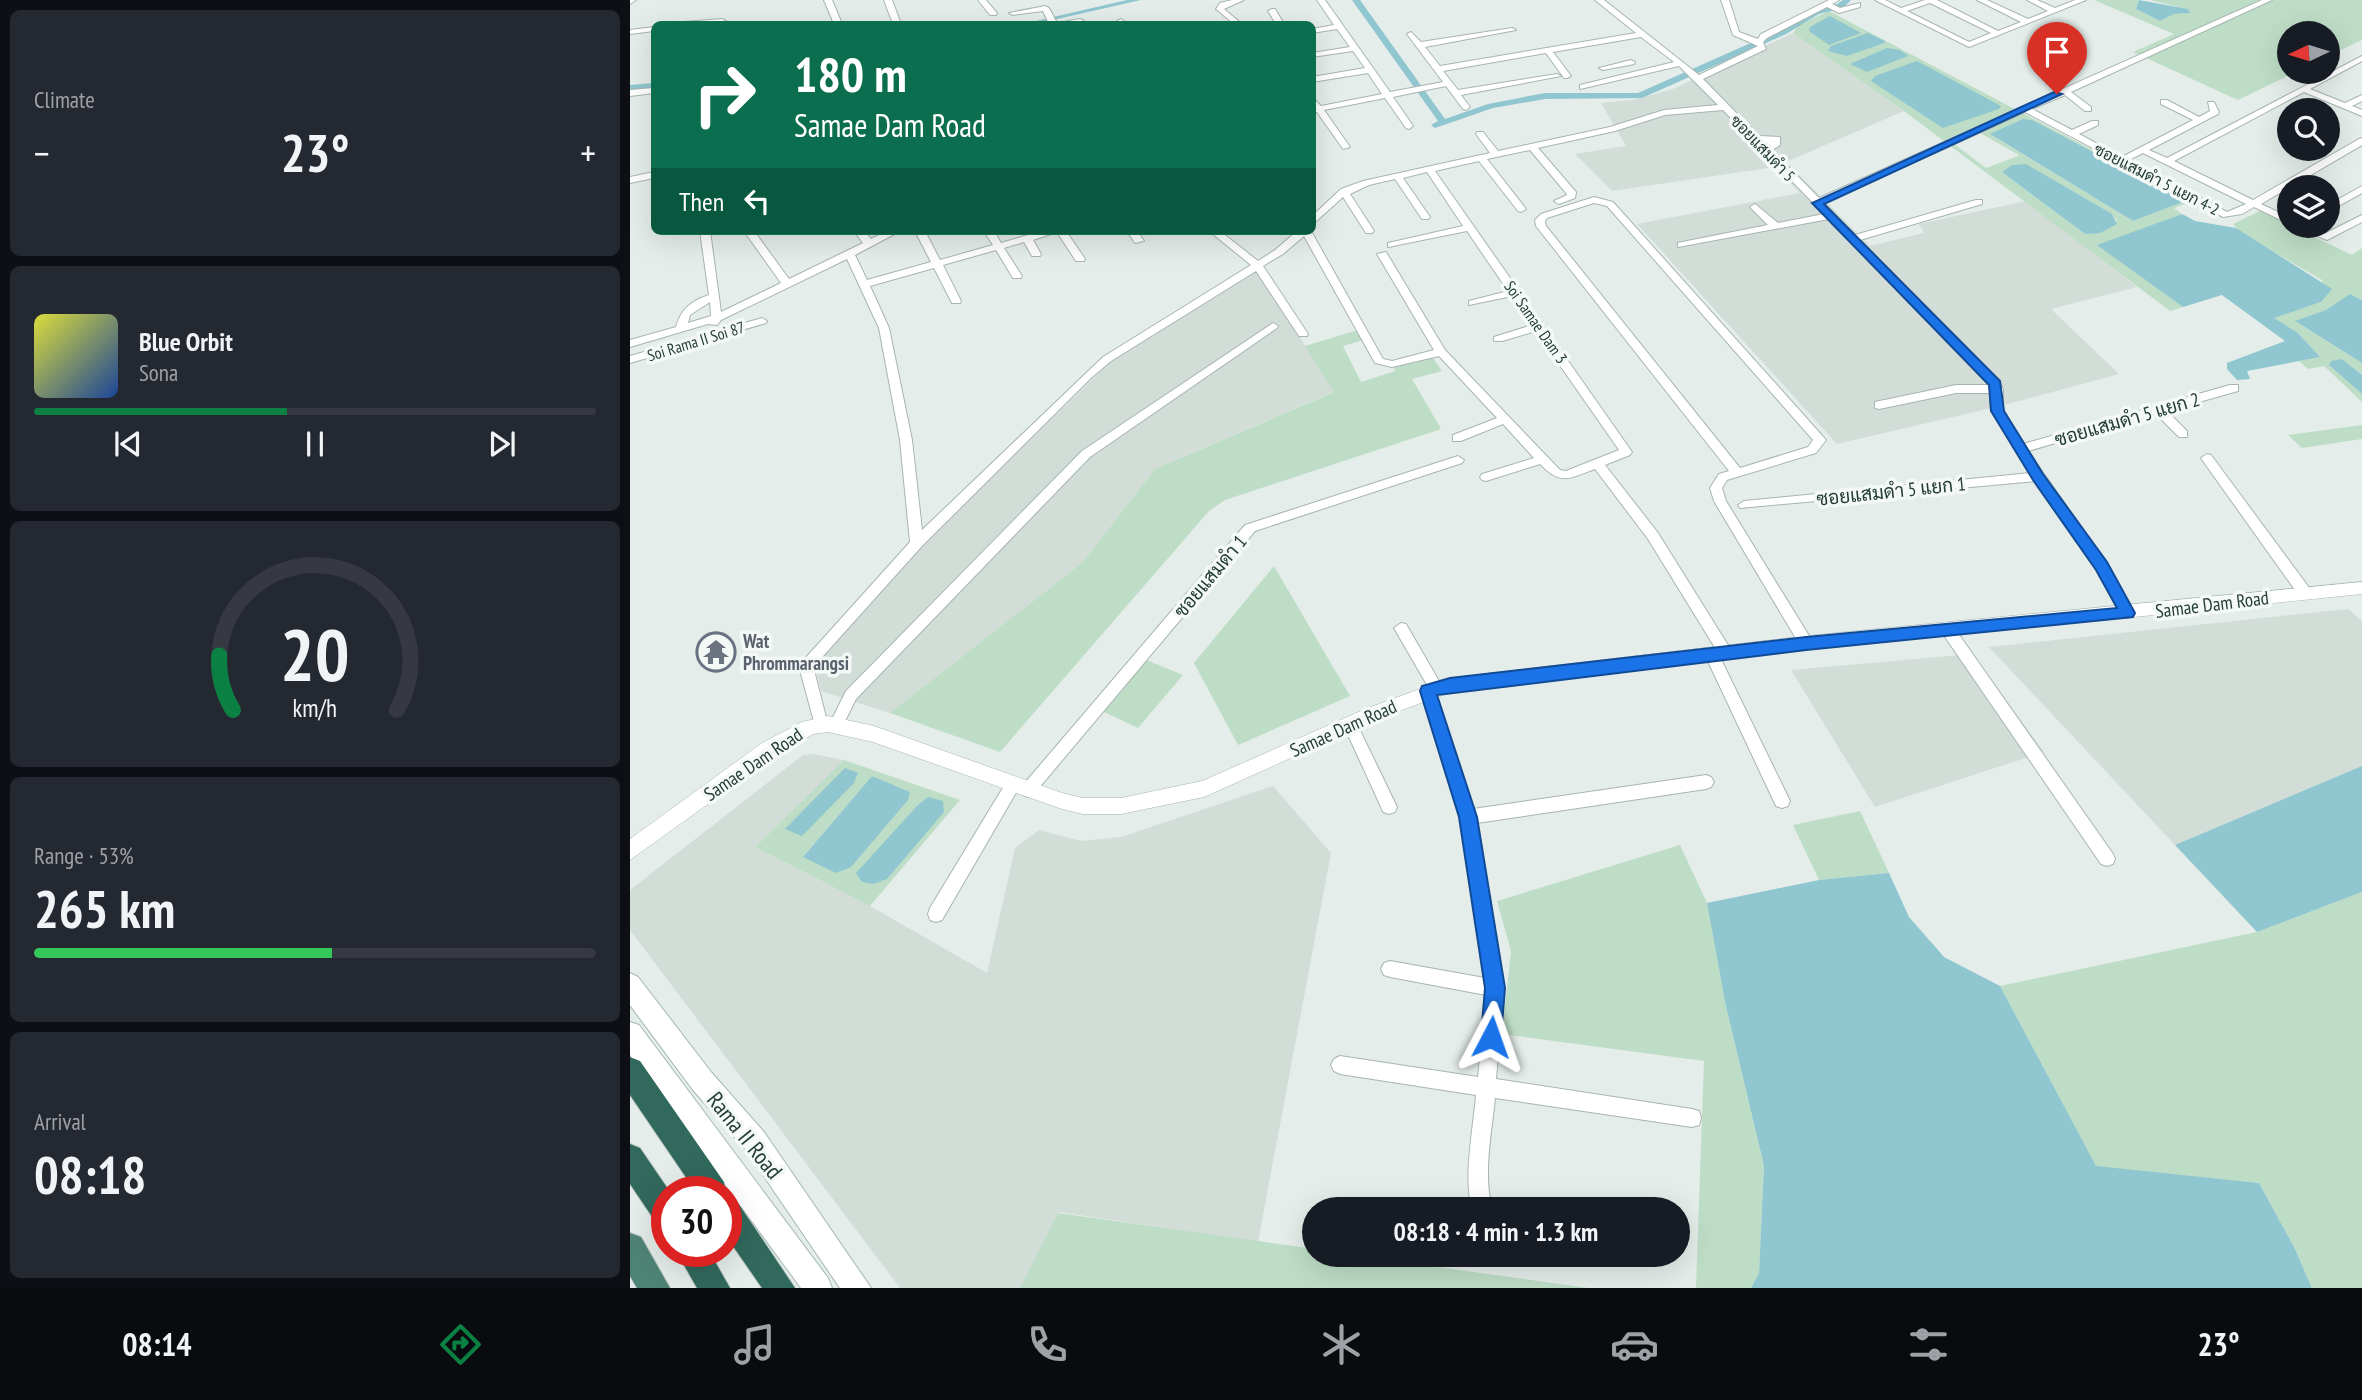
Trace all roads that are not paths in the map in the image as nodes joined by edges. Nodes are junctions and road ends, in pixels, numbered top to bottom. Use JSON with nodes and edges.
{"nodes":[{"id":1,"x":828,"y":0,"type":"edge"},
{"id":2,"x":888,"y":0,"type":"edge"},
{"id":3,"x":998,"y":0,"type":"edge"},
{"id":4,"x":1056,"y":0,"type":"edge"},
{"id":5,"x":1240,"y":0,"type":"edge"},
{"id":6,"x":1599,"y":0,"type":"edge"},
{"id":7,"x":1725,"y":0,"type":"edge"},
{"id":8,"x":1879,"y":0,"type":"edge"},
{"id":9,"x":1931,"y":0,"type":"edge"},
{"id":10,"x":1981,"y":0,"type":"edge"},
{"id":11,"x":2031,"y":0,"type":"edge"},
{"id":12,"x":2082,"y":0,"type":"edge"},
{"id":13,"x":2268,"y":0,"type":"edge"},
{"id":14,"x":983,"y":1,"type":"edge"},
{"id":15,"x":1321,"y":1,"type":"edge"},
{"id":16,"x":1043,"y":2,"type":"dead end"},
{"id":17,"x":1832,"y":3,"type":"edge"},
{"id":18,"x":1857,"y":5,"type":"dead end"},
{"id":19,"x":1272,"y":11,"type":"dead end"},
{"id":20,"x":1900,"y":11,"type":"junction"},
{"id":21,"x":2055,"y":11,"type":"junction"},
{"id":22,"x":993,"y":13,"type":"dead end"},
{"id":23,"x":1013,"y":13,"type":"dead end"},
{"id":24,"x":837,"y":21,"type":"edge"},
{"id":25,"x":896,"y":21,"type":"edge"},
{"id":26,"x":1050,"y":21,"type":"edge"},
{"id":27,"x":1234,"y":21,"type":"edge"},
{"id":28,"x":1278,"y":21,"type":"edge"},
{"id":29,"x":2028,"y":22,"type":"junction"},
{"id":30,"x":1341,"y":26,"type":"junction"},
{"id":31,"x":1764,"y":26,"type":"dead end"},
{"id":32,"x":651,"y":29,"type":"edge"},
{"id":33,"x":1780,"y":29,"type":"junction"},
{"id":34,"x":1316,"y":30,"type":"edge"},
{"id":35,"x":1511,"y":30,"type":"dead end"},
{"id":36,"x":630,"y":32,"type":"edge"},
{"id":37,"x":1411,"y":34,"type":"dead end"},
{"id":38,"x":1999,"y":34,"type":"junction"},
{"id":39,"x":1647,"y":37,"type":"junction"},
{"id":40,"x":1759,"y":42,"type":"junction"},
{"id":41,"x":1420,"y":45,"type":"junction"},
{"id":42,"x":1356,"y":48,"type":"junction"},
{"id":43,"x":1547,"y":49,"type":"junction"},
{"id":44,"x":1316,"y":54,"type":"edge"},
{"id":45,"x":2362,"y":58,"type":"edge"},
{"id":46,"x":1631,"y":62,"type":"junction"},
{"id":47,"x":1603,"y":68,"type":"dead end"},
{"id":48,"x":1438,"y":69,"type":"junction"},
{"id":49,"x":1370,"y":70,"type":"junction"},
{"id":50,"x":1691,"y":72,"type":"junction"},
{"id":51,"x":1643,"y":73,"type":"junction"},
{"id":52,"x":1557,"y":76,"type":"dead end"},
{"id":53,"x":1567,"y":76,"type":"dead end"},
{"id":54,"x":1316,"y":79,"type":"edge"},
{"id":55,"x":1449,"y":83,"type":"junction"},
{"id":56,"x":1583,"y":87,"type":"dead end"},
{"id":57,"x":2304,"y":89,"type":"junction"},
{"id":58,"x":651,"y":90,"type":"edge"},
{"id":59,"x":2065,"y":91,"type":"junction"},
{"id":60,"x":630,"y":93,"type":"edge"},
{"id":61,"x":1456,"y":93,"type":"junction"},
{"id":62,"x":1386,"y":94,"type":"junction"},
{"id":63,"x":2362,"y":97,"type":"edge"},
{"id":64,"x":2164,"y":102,"type":"dead end"},
{"id":65,"x":2211,"y":104,"type":"dead end"},
{"id":66,"x":2346,"y":106,"type":"junction"},
{"id":67,"x":1466,"y":107,"type":"dead end"},
{"id":68,"x":1724,"y":107,"type":"junction"},
{"id":69,"x":1317,"y":109,"type":"edge"},
{"id":70,"x":2025,"y":109,"type":"junction"},
{"id":71,"x":2088,"y":109,"type":"dead end"},
{"id":72,"x":2362,"y":113,"type":"edge"},
{"id":73,"x":2199,"y":120,"type":"junction"},
{"id":74,"x":2095,"y":123,"type":"dead end"},
{"id":75,"x":1409,"y":126,"type":"dead end"},
{"id":76,"x":1480,"y":134,"type":"dead end"},
{"id":77,"x":2071,"y":134,"type":"junction"},
{"id":78,"x":2362,"y":141,"type":"edge"},
{"id":79,"x":1532,"y":146,"type":"junction"},
{"id":80,"x":1346,"y":147,"type":"dead end"},
{"id":81,"x":2143,"y":150,"type":"junction"},
{"id":82,"x":1496,"y":153,"type":"junction"},
{"id":83,"x":1481,"y":157,"type":"junction"},
{"id":84,"x":2121,"y":161,"type":"junction"},
{"id":85,"x":2166,"y":162,"type":"junction"},
{"id":86,"x":1428,"y":168,"type":"junction"},
{"id":87,"x":651,"y":176,"type":"edge"},
{"id":88,"x":1397,"y":176,"type":"junction"},
{"id":89,"x":630,"y":180,"type":"edge"},
{"id":90,"x":2362,"y":189,"type":"edge"},
{"id":91,"x":1344,"y":191,"type":"junction"},
{"id":92,"x":1559,"y":201,"type":"dead end"},
{"id":93,"x":1979,"y":202,"type":"dead end"},
{"id":94,"x":2340,"y":202,"type":"edge"},
{"id":95,"x":1817,"y":203,"type":"junction"},
{"id":96,"x":2253,"y":203,"type":"junction"},
{"id":97,"x":1316,"y":204,"type":"edge"},
{"id":98,"x":1755,"y":207,"type":"dead end"},
{"id":99,"x":1324,"y":209,"type":"junction"},
{"id":100,"x":1521,"y":209,"type":"dead end"},
{"id":101,"x":2277,"y":215,"type":"edge"},
{"id":102,"x":1829,"y":216,"type":"junction"},
{"id":103,"x":1425,"y":217,"type":"dead end"},
{"id":104,"x":1316,"y":218,"type":"edge"},
{"id":105,"x":2362,"y":218,"type":"edge"},
{"id":106,"x":1470,"y":227,"type":"junction"},
{"id":107,"x":1776,"y":227,"type":"junction"},
{"id":108,"x":2340,"y":230,"type":"edge"},
{"id":109,"x":1369,"y":231,"type":"dead end"},
{"id":110,"x":706,"y":235,"type":"edge"},
{"id":111,"x":752,"y":235,"type":"edge"},
{"id":112,"x":862,"y":235,"type":"edge"},
{"id":113,"x":886,"y":235,"type":"edge"},
{"id":114,"x":921,"y":235,"type":"edge"},
{"id":115,"x":992,"y":235,"type":"edge"},
{"id":116,"x":1038,"y":235,"type":"edge"},
{"id":117,"x":1064,"y":235,"type":"edge"},
{"id":118,"x":1135,"y":235,"type":"edge"},
{"id":119,"x":1219,"y":235,"type":"edge"},
{"id":120,"x":1300,"y":235,"type":"edge"},
{"id":121,"x":1307,"y":235,"type":"edge"},
{"id":122,"x":1027,"y":238,"type":"junction"},
{"id":123,"x":1852,"y":239,"type":"junction"},
{"id":124,"x":1139,"y":241,"type":"dead end"},
{"id":125,"x":869,"y":243,"type":"junction"},
{"id":126,"x":1392,"y":245,"type":"dead end"},
{"id":127,"x":1682,"y":245,"type":"dead end"},
{"id":128,"x":999,"y":246,"type":"junction"},
{"id":129,"x":1036,"y":254,"type":"dead end"},
{"id":130,"x":1382,"y":254,"type":"dead end"},
{"id":131,"x":850,"y":255,"type":"dead end"},
{"id":132,"x":1080,"y":259,"type":"dead end"},
{"id":133,"x":936,"y":264,"type":"junction"},
{"id":134,"x":1257,"y":265,"type":"junction"},
{"id":135,"x":1017,"y":276,"type":"dead end"},
{"id":136,"x":786,"y":282,"type":"junction"},
{"id":137,"x":866,"y":285,"type":"junction"},
{"id":138,"x":1516,"y":292,"type":"junction"},
{"id":139,"x":714,"y":297,"type":"junction"},
{"id":140,"x":956,"y":301,"type":"dead end"},
{"id":141,"x":1473,"y":303,"type":"dead end"},
{"id":142,"x":717,"y":318,"type":"junction"},
{"id":143,"x":762,"y":321,"type":"dead end"},
{"id":144,"x":1273,"y":326,"type":"dead end"},
{"id":145,"x":1539,"y":326,"type":"junction"},
{"id":146,"x":681,"y":328,"type":"junction"},
{"id":147,"x":1303,"y":334,"type":"dead end"},
{"id":148,"x":1498,"y":339,"type":"dead end"},
{"id":149,"x":630,"y":344,"type":"edge"},
{"id":150,"x":630,"y":351,"type":"edge"},
{"id":151,"x":1441,"y":352,"type":"junction"},
{"id":152,"x":630,"y":360,"type":"edge"},
{"id":153,"x":2234,"y":388,"type":"dead end"},
{"id":154,"x":1997,"y":389,"type":"junction"},
{"id":155,"x":1879,"y":405,"type":"dead end"},
{"id":156,"x":2159,"y":410,"type":"junction"},
{"id":157,"x":1506,"y":419,"type":"junction"},
{"id":158,"x":2183,"y":434,"type":"dead end"},
{"id":159,"x":1457,"y":438,"type":"dead end"},
{"id":160,"x":2020,"y":449,"type":"junction"},
{"id":161,"x":2207,"y":458,"type":"dead end"},
{"id":162,"x":1543,"y":459,"type":"junction"},
{"id":163,"x":1458,"y":460,"type":"dead end"},
{"id":164,"x":1598,"y":464,"type":"junction"},
{"id":165,"x":1737,"y":472,"type":"junction"},
{"id":166,"x":1486,"y":477,"type":"dead end"},
{"id":167,"x":2038,"y":477,"type":"junction"},
{"id":168,"x":1744,"y":505,"type":"dead end"},
{"id":169,"x":917,"y":542,"type":"junction"},
{"id":170,"x":2362,"y":588,"type":"edge"},
{"id":171,"x":2305,"y":593,"type":"junction"},
{"id":172,"x":2127,"y":613,"type":"junction"},
{"id":173,"x":1401,"y":628,"type":"dead end"},
{"id":174,"x":1948,"y":630,"type":"junction"},
{"id":175,"x":1806,"y":643,"type":"junction"},
{"id":176,"x":1719,"y":654,"type":"junction"},
{"id":177,"x":1432,"y":690,"type":"junction"},
{"id":178,"x":1350,"y":724,"type":"junction"},
{"id":179,"x":828,"y":725,"type":"junction"},
{"id":180,"x":1706,"y":782,"type":"dead end"},
{"id":181,"x":1020,"y":788,"type":"junction"},
{"id":182,"x":1782,"y":801,"type":"dead end"},
{"id":183,"x":1389,"y":807,"type":"dead end"},
{"id":184,"x":1468,"y":817,"type":"junction"},
{"id":185,"x":630,"y":851,"type":"edge"},
{"id":186,"x":2107,"y":859,"type":"dead end"},
{"id":187,"x":936,"y":914,"type":"dead end"},
{"id":188,"x":1390,"y":969,"type":"dead end"},
{"id":189,"x":630,"y":985,"type":"edge"},
{"id":190,"x":1495,"y":988,"type":"junction"},
{"id":191,"x":630,"y":1034,"type":"edge"},
{"id":192,"x":1340,"y":1065,"type":"dead end"},
{"id":193,"x":630,"y":1071,"type":"edge"},
{"id":194,"x":630,"y":1086,"type":"edge"},
{"id":195,"x":1487,"y":1087,"type":"junction"},
{"id":196,"x":1692,"y":1118,"type":"dead end"},
{"id":197,"x":630,"y":1158,"type":"edge"},
{"id":198,"x":692,"y":1176,"type":"edge"},
{"id":199,"x":703,"y":1176,"type":"edge"},
{"id":200,"x":651,"y":1190,"type":"edge"},
{"id":201,"x":1479,"y":1197,"type":"edge"},
{"id":202,"x":742,"y":1233,"type":"edge"},
{"id":203,"x":630,"y":1248,"type":"edge"},
{"id":204,"x":742,"y":1250,"type":"edge"},
{"id":205,"x":701,"y":1267,"type":"edge"},
{"id":206,"x":654,"y":1288,"type":"edge"},
{"id":207,"x":715,"y":1288,"type":"edge"},
{"id":208,"x":768,"y":1288,"type":"edge"},
{"id":209,"x":780,"y":1288,"type":"edge"},
{"id":210,"x":818,"y":1288,"type":"edge"},
{"id":211,"x":857,"y":1288,"type":"edge"}],
"edges":[{"from":1,"to":24,"type":"street"},
{"from":2,"to":25,"type":"street"},
{"from":3,"to":14,"type":"street"},
{"from":4,"to":16,"type":"street"},
{"from":5,"to":27,"type":"street"},
{"from":6,"to":39,"type":"street","name":"ซอยแสมดำ 5"},
{"from":7,"to":40,"type":"street"},
{"from":8,"to":20,"type":"street"},
{"from":9,"to":20,"type":"street"},
{"from":9,"to":38,"type":"street"},
{"from":10,"to":29,"type":"street"},
{"from":11,"to":21,"type":"street"},
{"from":12,"to":21,"type":"street"},
{"from":13,"to":59,"type":"street"},
{"from":14,"to":22,"type":"street"},
{"from":15,"to":30,"type":"street"},
{"from":17,"to":18,"type":"street"},
{"from":17,"to":33,"type":"street"},
{"from":19,"to":28,"type":"street"},
{"from":20,"to":38,"type":"street"},
{"from":21,"to":29,"type":"street"},
{"from":23,"to":26,"type":"street"},
{"from":29,"to":38,"type":"street"},
{"from":30,"to":34,"type":"street"},
{"from":30,"to":42,"type":"street"},
{"from":31,"to":33,"type":"street"},
{"from":32,"to":36,"type":"street"},
{"from":33,"to":40,"type":"street"},
{"from":35,"to":41,"type":"street"},
{"from":37,"to":41,"type":"street"},
{"from":39,"to":43,"type":"street"},
{"from":39,"to":46,"type":"street"},
{"from":39,"to":50,"type":"street","name":"ซอยแสมดำ 5"},
{"from":40,"to":50,"type":"street"},
{"from":41,"to":48,"type":"street"},
{"from":42,"to":44,"type":"street"},
{"from":42,"to":49,"type":"street"},
{"from":43,"to":48,"type":"street"},
{"from":43,"to":53,"type":"street"},
{"from":45,"to":57,"type":"street"},
{"from":46,"to":47,"type":"street"},
{"from":46,"to":51,"type":"street"},
{"from":48,"to":55,"type":"street"},
{"from":49,"to":54,"type":"street"},
{"from":49,"to":62,"type":"street"},
{"from":50,"to":51,"type":"street"},
{"from":50,"to":68,"type":"street","name":"ซอยแสมดำ 5"},
{"from":51,"to":56,"type":"street"},
{"from":52,"to":61,"type":"street"},
{"from":55,"to":61,"type":"street"},
{"from":55,"to":62,"type":"street"},
{"from":57,"to":66,"type":"street"},
{"from":57,"to":85,"type":"street"},
{"from":58,"to":60,"type":"street"},
{"from":59,"to":70,"type":"street"},
{"from":59,"to":71,"type":"street"},
{"from":61,"to":67,"type":"street"},
{"from":62,"to":69,"type":"street"},
{"from":62,"to":75,"type":"street"},
{"from":63,"to":66,"type":"street"},
{"from":64,"to":73,"type":"street"},
{"from":65,"to":73,"type":"street"},
{"from":66,"to":72,"type":"street"},
{"from":68,"to":79,"type":"street"},
{"from":68,"to":95,"type":"street","name":"ซอยแสมดำ 5"},
{"from":69,"to":80,"type":"street"},
{"from":70,"to":77,"type":"street","name":"ซอยแสมดำ 5 แยก 4-2"},
{"from":70,"to":95,"type":"street"},
{"from":73,"to":81,"type":"street"},
{"from":74,"to":77,"type":"street"},
{"from":76,"to":82,"type":"street"},
{"from":77,"to":84,"type":"street","name":"ซอยแสมดำ 5 แยก 4-2"},
{"from":78,"to":96,"type":"street","name":"ซอยแสมดำ 5 แยก 4-2"},
{"from":79,"to":82,"type":"street"},
{"from":79,"to":92,"type":"street"},
{"from":81,"to":84,"type":"street"},
{"from":81,"to":85,"type":"street"},
{"from":82,"to":83,"type":"street"},
{"from":83,"to":86,"type":"street"},
{"from":83,"to":100,"type":"street"},
{"from":84,"to":96,"type":"street","name":"ซอยแสมดำ 5 แยก 4-2"},
{"from":85,"to":96,"type":"street"},
{"from":86,"to":88,"type":"street"},
{"from":86,"to":106,"type":"street","name":"Soi Samae Dam 3"},
{"from":87,"to":89,"type":"street"},
{"from":88,"to":91,"type":"street"},
{"from":88,"to":103,"type":"street"},
{"from":90,"to":94,"type":"street"},
{"from":91,"to":99,"type":"street"},
{"from":91,"to":109,"type":"street"},
{"from":93,"to":123,"type":"street"},
{"from":95,"to":102,"type":"street","name":"ซอยแสมดำ 5"},
{"from":96,"to":101,"type":"street"},
{"from":97,"to":99,"type":"street"},
{"from":98,"to":107,"type":"street"},
{"from":99,"to":104,"type":"street"},
{"from":102,"to":107,"type":"street"},
{"from":102,"to":123,"type":"street","name":"ซอยแสมดำ 5"},
{"from":105,"to":108,"type":"street"},
{"from":106,"to":126,"type":"street"},
{"from":106,"to":138,"type":"street","name":"Soi Samae Dam 3"},
{"from":107,"to":127,"type":"street"},
{"from":110,"to":139,"type":"street"},
{"from":111,"to":136,"type":"street"},
{"from":112,"to":125,"type":"street"},
{"from":113,"to":125,"type":"street"},
{"from":114,"to":133,"type":"street"},
{"from":115,"to":128,"type":"street"},
{"from":116,"to":122,"type":"street"},
{"from":117,"to":132,"type":"street"},
{"from":118,"to":124,"type":"street"},
{"from":119,"to":134,"type":"street"},
{"from":120,"to":134,"type":"street"},
{"from":121,"to":151,"type":"street"},
{"from":122,"to":128,"type":"street"},
{"from":122,"to":129,"type":"street"},
{"from":123,"to":154,"type":"street","name":"ซอยแสมดำ 5"},
{"from":125,"to":136,"type":"street"},
{"from":128,"to":133,"type":"street"},
{"from":128,"to":135,"type":"street"},
{"from":130,"to":151,"type":"street","name":"Soi Samae Dam 3"},
{"from":131,"to":137,"type":"street"},
{"from":133,"to":137,"type":"street"},
{"from":133,"to":140,"type":"street"},
{"from":134,"to":147,"type":"street"},
{"from":134,"to":169,"type":"street"},
{"from":136,"to":142,"type":"street"},
{"from":137,"to":169,"type":"street"},
{"from":138,"to":141,"type":"street"},
{"from":138,"to":145,"type":"street","name":"Soi Samae Dam 3"},
{"from":139,"to":142,"type":"street"},
{"from":139,"to":146,"type":"street"},
{"from":142,"to":146,"type":"street"},
{"from":142,"to":150,"type":"street"},
{"from":143,"to":152,"type":"street","name":"Soi Rama II Soi 87"},
{"from":144,"to":179,"type":"street"},
{"from":145,"to":148,"type":"street"},
{"from":145,"to":164,"type":"street","name":"Soi Samae Dam 3"},
{"from":146,"to":149,"type":"street"},
{"from":151,"to":157,"type":"street","name":"Soi Samae Dam 3"},
{"from":153,"to":156,"type":"street","name":"ซอยแสมดำ 5 แยก 2"},
{"from":154,"to":155,"type":"street"},
{"from":154,"to":160,"type":"street","name":"ซอยแสมดำ 5"},
{"from":156,"to":158,"type":"street"},
{"from":156,"to":160,"type":"street","name":"ซอยแสมดำ 5 แยก 2"},
{"from":157,"to":159,"type":"street"},
{"from":157,"to":162,"type":"street","name":"Soi Samae Dam 3"},
{"from":160,"to":167,"type":"street","name":"ซอยแสมดำ 5"},
{"from":161,"to":171,"type":"street"},
{"from":162,"to":164,"type":"street","name":"Soi Samae Dam 3"},
{"from":162,"to":166,"type":"street"},
{"from":163,"to":181,"type":"street","name":"ซอยแสมดำ 1"},
{"from":164,"to":176,"type":"street"},
{"from":165,"to":165,"type":"street"},
{"from":165,"to":175,"type":"street"},
{"from":167,"to":168,"type":"street","name":"ซอยแสมดำ 5 แยก 1"},
{"from":167,"to":172,"type":"street","name":"ซอยแสมดำ 5"},
{"from":169,"to":179,"type":"street"},
{"from":170,"to":171,"type":"street","name":"Samae Dam Road"},
{"from":171,"to":172,"type":"street","name":"Samae Dam Road"},
{"from":172,"to":174,"type":"street","name":"Samae Dam Road"},
{"from":173,"to":177,"type":"street"},
{"from":174,"to":175,"type":"street","name":"Samae Dam Road"},
{"from":174,"to":186,"type":"street"},
{"from":175,"to":176,"type":"street","name":"Samae Dam Road"},
{"from":176,"to":177,"type":"street","name":"Samae Dam Road"},
{"from":176,"to":182,"type":"street"},
{"from":177,"to":178,"type":"street","name":"Samae Dam Road"},
{"from":177,"to":184,"type":"street"},
{"from":178,"to":181,"type":"street","name":"Samae Dam Road"},
{"from":178,"to":183,"type":"street"},
{"from":179,"to":181,"type":"street","name":"Samae Dam Road"},
{"from":179,"to":185,"type":"street","name":"Samae Dam Road"},
{"from":180,"to":184,"type":"street"},
{"from":181,"to":187,"type":"street","name":"ซอยแสมดำ 1"},
{"from":184,"to":190,"type":"street"},
{"from":188,"to":190,"type":"street"},
{"from":189,"to":211,"type":"main road","name":"Rama II Road"},
{"from":190,"to":195,"type":"street"},
{"from":191,"to":210,"type":"main road"},
{"from":192,"to":195,"type":"street"},
{"from":193,"to":199,"type":"highway"},
{"from":194,"to":198,"type":"highway"},
{"from":195,"to":196,"type":"street"},
{"from":195,"to":201,"type":"street"},
{"from":197,"to":200,"type":"highway"},
{"from":202,"to":209,"type":"highway"},
{"from":203,"to":206,"type":"highway"},
{"from":204,"to":208,"type":"highway"},
{"from":205,"to":207,"type":"highway"}]}
